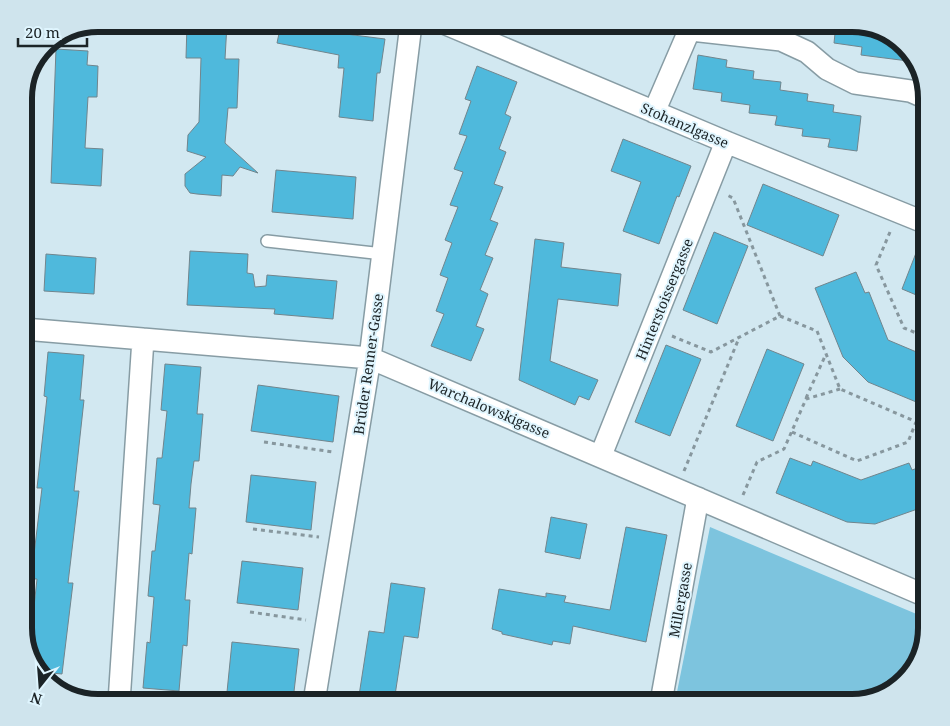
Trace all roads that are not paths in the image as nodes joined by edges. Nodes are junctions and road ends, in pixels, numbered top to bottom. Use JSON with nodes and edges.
{"nodes":[{"id":1,"x":410,"y":32,"type":"edge"},
{"id":2,"x":465,"y":32,"type":"edge"},
{"id":3,"x":689,"y":32,"type":"edge"},
{"id":4,"x":726,"y":32,"type":"edge"},
{"id":5,"x":917,"y":94,"type":"edge"},
{"id":6,"x":654,"y":112,"type":"junction"},
{"id":7,"x":726,"y":142,"type":"junction"},
{"id":8,"x":918,"y":220,"type":"edge"},
{"id":9,"x":267,"y":241,"type":"dead end"},
{"id":10,"x":383,"y":254,"type":"junction"},
{"id":11,"x":33,"y":330,"type":"edge"},
{"id":12,"x":143,"y":339,"type":"junction"},
{"id":13,"x":370,"y":358,"type":"junction"},
{"id":14,"x":601,"y":455,"type":"junction"},
{"id":15,"x":698,"y":498,"type":"junction"},
{"id":16,"x":918,"y":593,"type":"edge"},
{"id":17,"x":120,"y":694,"type":"edge"},
{"id":18,"x":315,"y":694,"type":"edge"},
{"id":19,"x":662,"y":694,"type":"edge"}],
"edges":[{"from":1,"to":10,"type":"street","name":"Brüder Renner-Gasse"},
{"from":2,"to":6,"type":"street","name":"Stohanzlgasse"},
{"from":3,"to":6,"type":"street"},
{"from":4,"to":5,"type":"street"},
{"from":6,"to":7,"type":"street","name":"Stohanzlgasse"},
{"from":7,"to":8,"type":"street","name":"Stohanzlgasse"},
{"from":7,"to":14,"type":"street","name":"Hinterstoissergasse"},
{"from":9,"to":10,"type":"lane"},
{"from":10,"to":13,"type":"street","name":"Brüder Renner-Gasse"},
{"from":11,"to":12,"type":"street","name":"Warchalowskigasse"},
{"from":12,"to":13,"type":"street","name":"Warchalowskigasse"},
{"from":12,"to":17,"type":"street"},
{"from":13,"to":14,"type":"street","name":"Warchalowskigasse"},
{"from":13,"to":18,"type":"street","name":"Brüder Renner-Gasse"},
{"from":14,"to":15,"type":"street","name":"Warchalowskigasse"},
{"from":15,"to":16,"type":"street","name":"Warchalowskigasse"},
{"from":15,"to":19,"type":"street","name":"Millergasse"}]}
